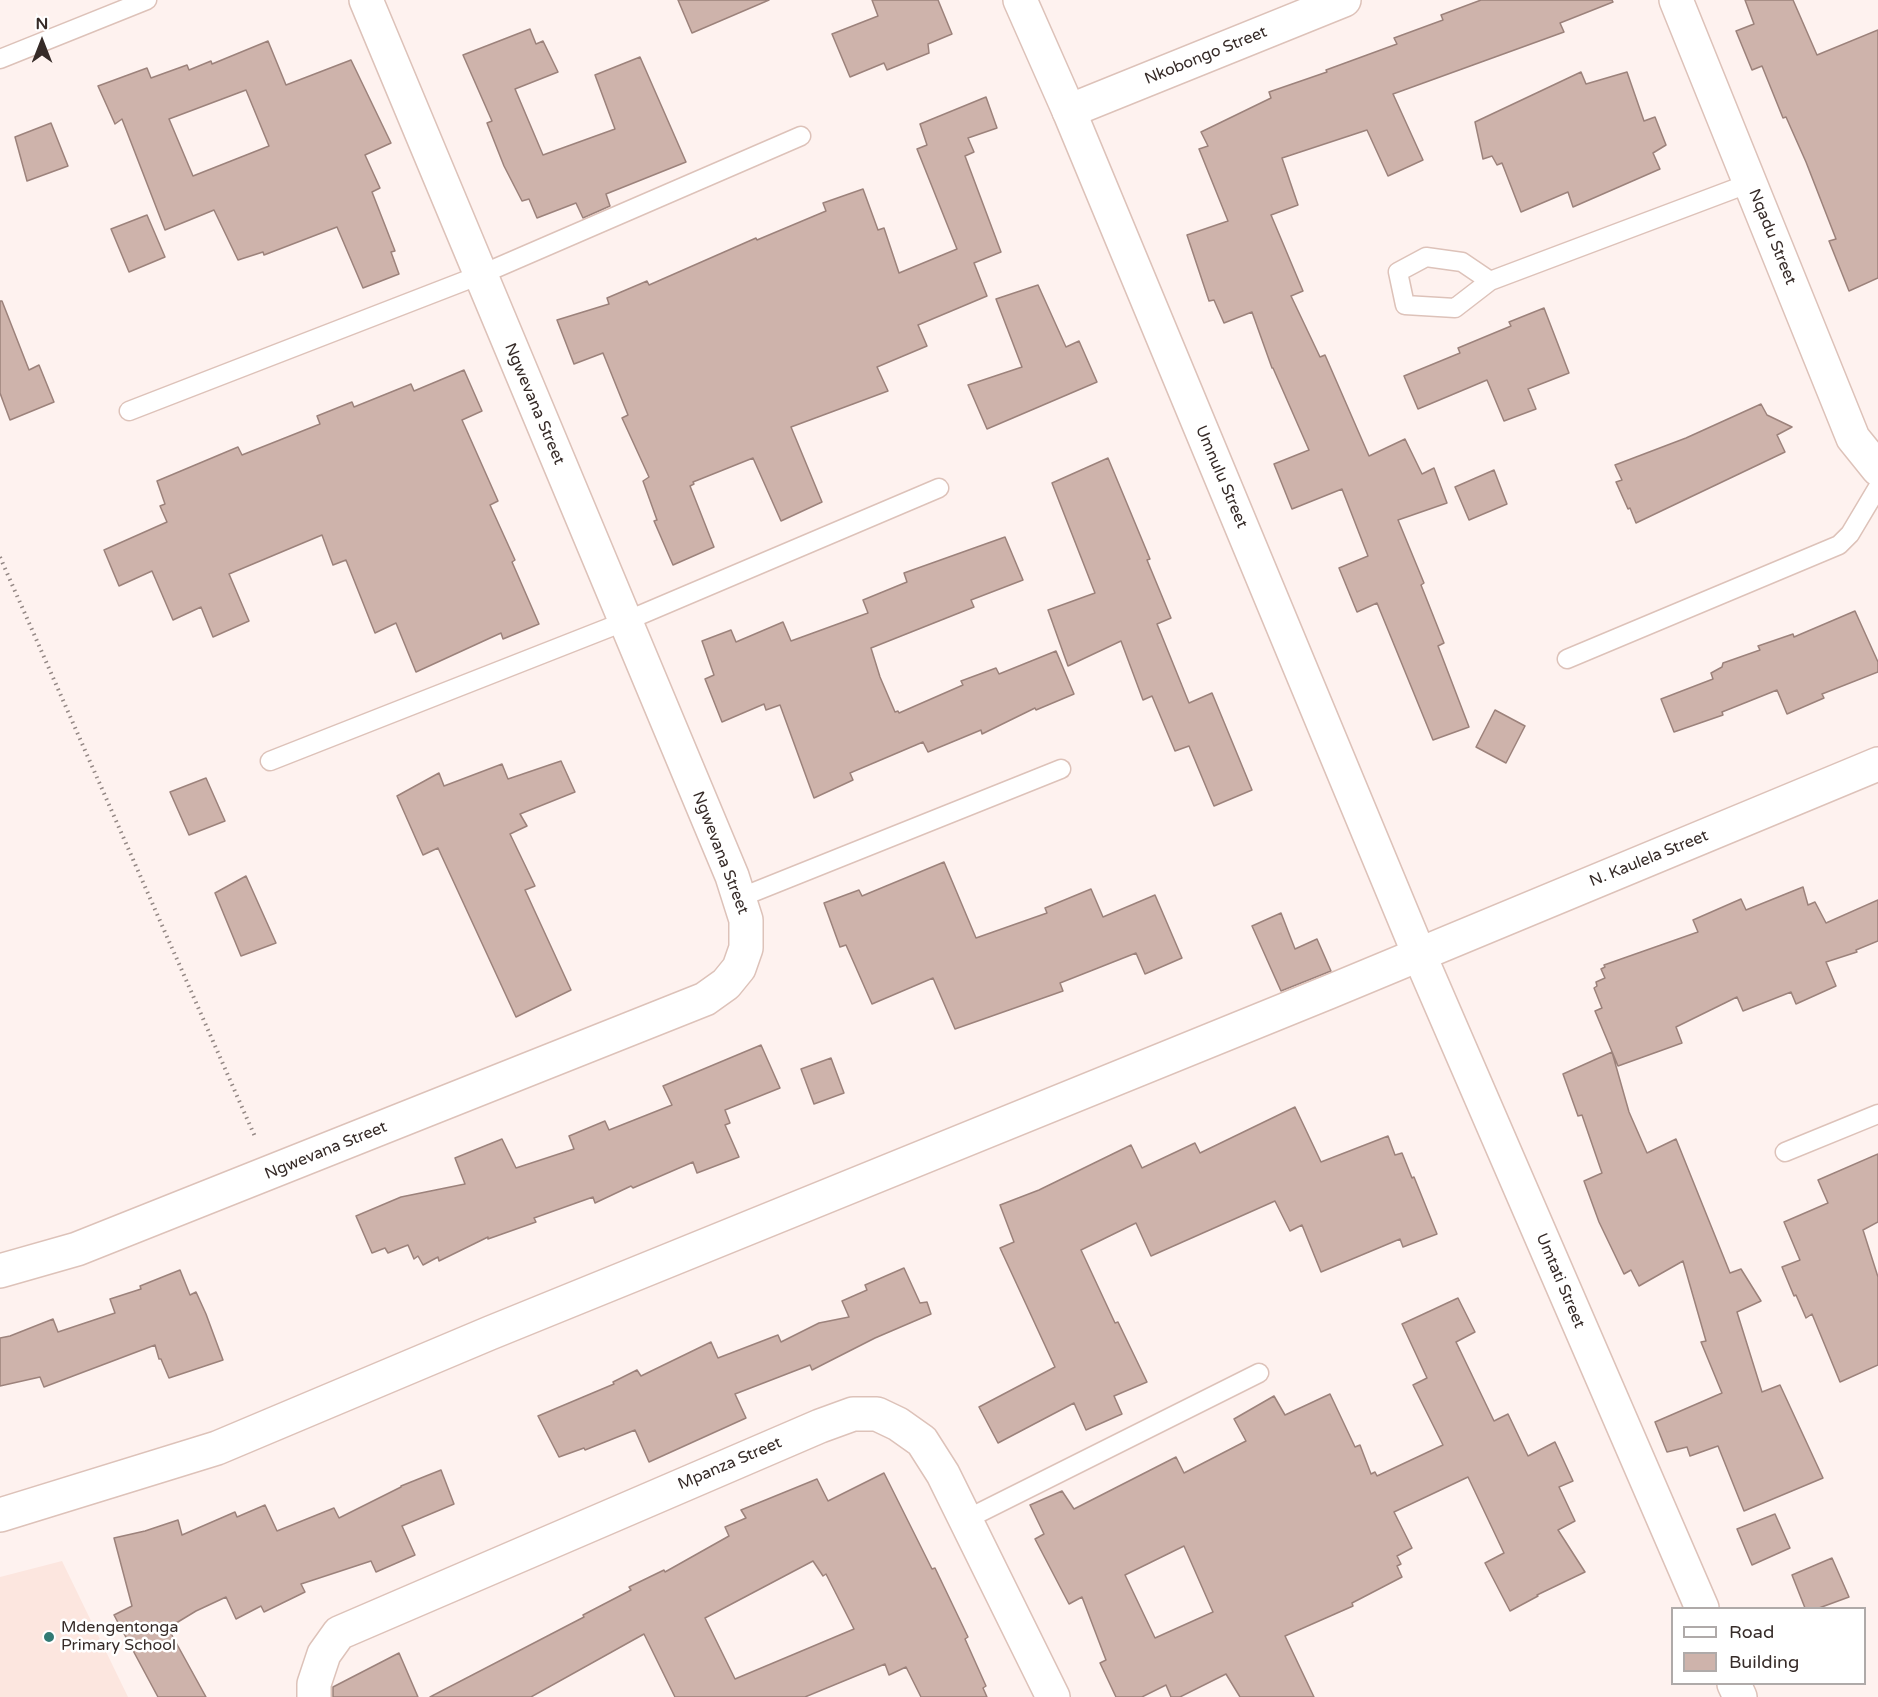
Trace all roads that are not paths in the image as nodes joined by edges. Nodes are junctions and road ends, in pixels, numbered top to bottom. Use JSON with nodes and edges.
{"nodes":[{"id":1,"x":147,"y":0,"type":"edge"},
{"id":2,"x":366,"y":0,"type":"edge"},
{"id":3,"x":1020,"y":0,"type":"edge"},
{"id":4,"x":1344,"y":0,"type":"edge"},
{"id":5,"x":1676,"y":0,"type":"edge"},
{"id":6,"x":0,"y":59,"type":"edge"},
{"id":7,"x":1069,"y":111,"type":"junction"},
{"id":8,"x":801,"y":136,"type":"dead end"},
{"id":9,"x":1750,"y":183,"type":"junction"},
{"id":10,"x":480,"y":275,"type":"junction"},
{"id":11,"x":1490,"y":281,"type":"junction"},
{"id":12,"x":129,"y":411,"type":"dead end"},
{"id":13,"x":1878,"y":469,"type":"edge"},
{"id":14,"x":1878,"y":487,"type":"edge"},
{"id":15,"x":939,"y":488,"type":"dead end"},
{"id":16,"x":626,"y":621,"type":"junction"},
{"id":17,"x":1567,"y":659,"type":"dead end"},
{"id":18,"x":270,"y":761,"type":"dead end"},
{"id":19,"x":1878,"y":764,"type":"edge"},
{"id":20,"x":1061,"y":769,"type":"dead end"},
{"id":21,"x":739,"y":898,"type":"junction"},
{"id":22,"x":1419,"y":954,"type":"junction"},
{"id":23,"x":1878,"y":1114,"type":"edge"},
{"id":24,"x":1785,"y":1152,"type":"dead end"},
{"id":25,"x":0,"y":1271,"type":"edge"},
{"id":26,"x":1259,"y":1373,"type":"dead end"},
{"id":27,"x":0,"y":1515,"type":"edge"},
{"id":28,"x":965,"y":1520,"type":"junction"},
{"id":29,"x":1702,"y":1607,"type":"edge"},
{"id":30,"x":314,"y":1697,"type":"edge"},
{"id":31,"x":1053,"y":1697,"type":"edge"}],
"edges":[{"from":1,"to":6,"type":"lane"},
{"from":2,"to":10,"type":"street","name":"Ngwevana Street"},
{"from":3,"to":7,"type":"street","name":"Umnulu Street"},
{"from":4,"to":7,"type":"street","name":"Nkobongo Street"},
{"from":5,"to":9,"type":"street","name":"Nqadu Street"},
{"from":7,"to":22,"type":"street","name":"Umnulu Street"},
{"from":8,"to":10,"type":"lane"},
{"from":9,"to":11,"type":"lane"},
{"from":9,"to":13,"type":"street","name":"Nqadu Street"},
{"from":10,"to":12,"type":"lane"},
{"from":10,"to":16,"type":"street","name":"Ngwevana Street"},
{"from":11,"to":11,"type":"lane"},
{"from":14,"to":17,"type":"lane"},
{"from":15,"to":16,"type":"lane"},
{"from":16,"to":18,"type":"lane"},
{"from":16,"to":21,"type":"street","name":"Ngwevana Street"},
{"from":19,"to":22,"type":"street","name":"N. Kaulela Street"},
{"from":20,"to":21,"type":"lane"},
{"from":21,"to":25,"type":"street","name":"Ngwevana Street"},
{"from":22,"to":27,"type":"street","name":"N. Kaulela Street"},
{"from":22,"to":29,"type":"street","name":"Umtati Street"},
{"from":23,"to":24,"type":"lane"},
{"from":26,"to":28,"type":"lane"},
{"from":28,"to":30,"type":"street","name":"Mpanza Street"},
{"from":28,"to":31,"type":"street","name":"Mpanza Street"}]}
